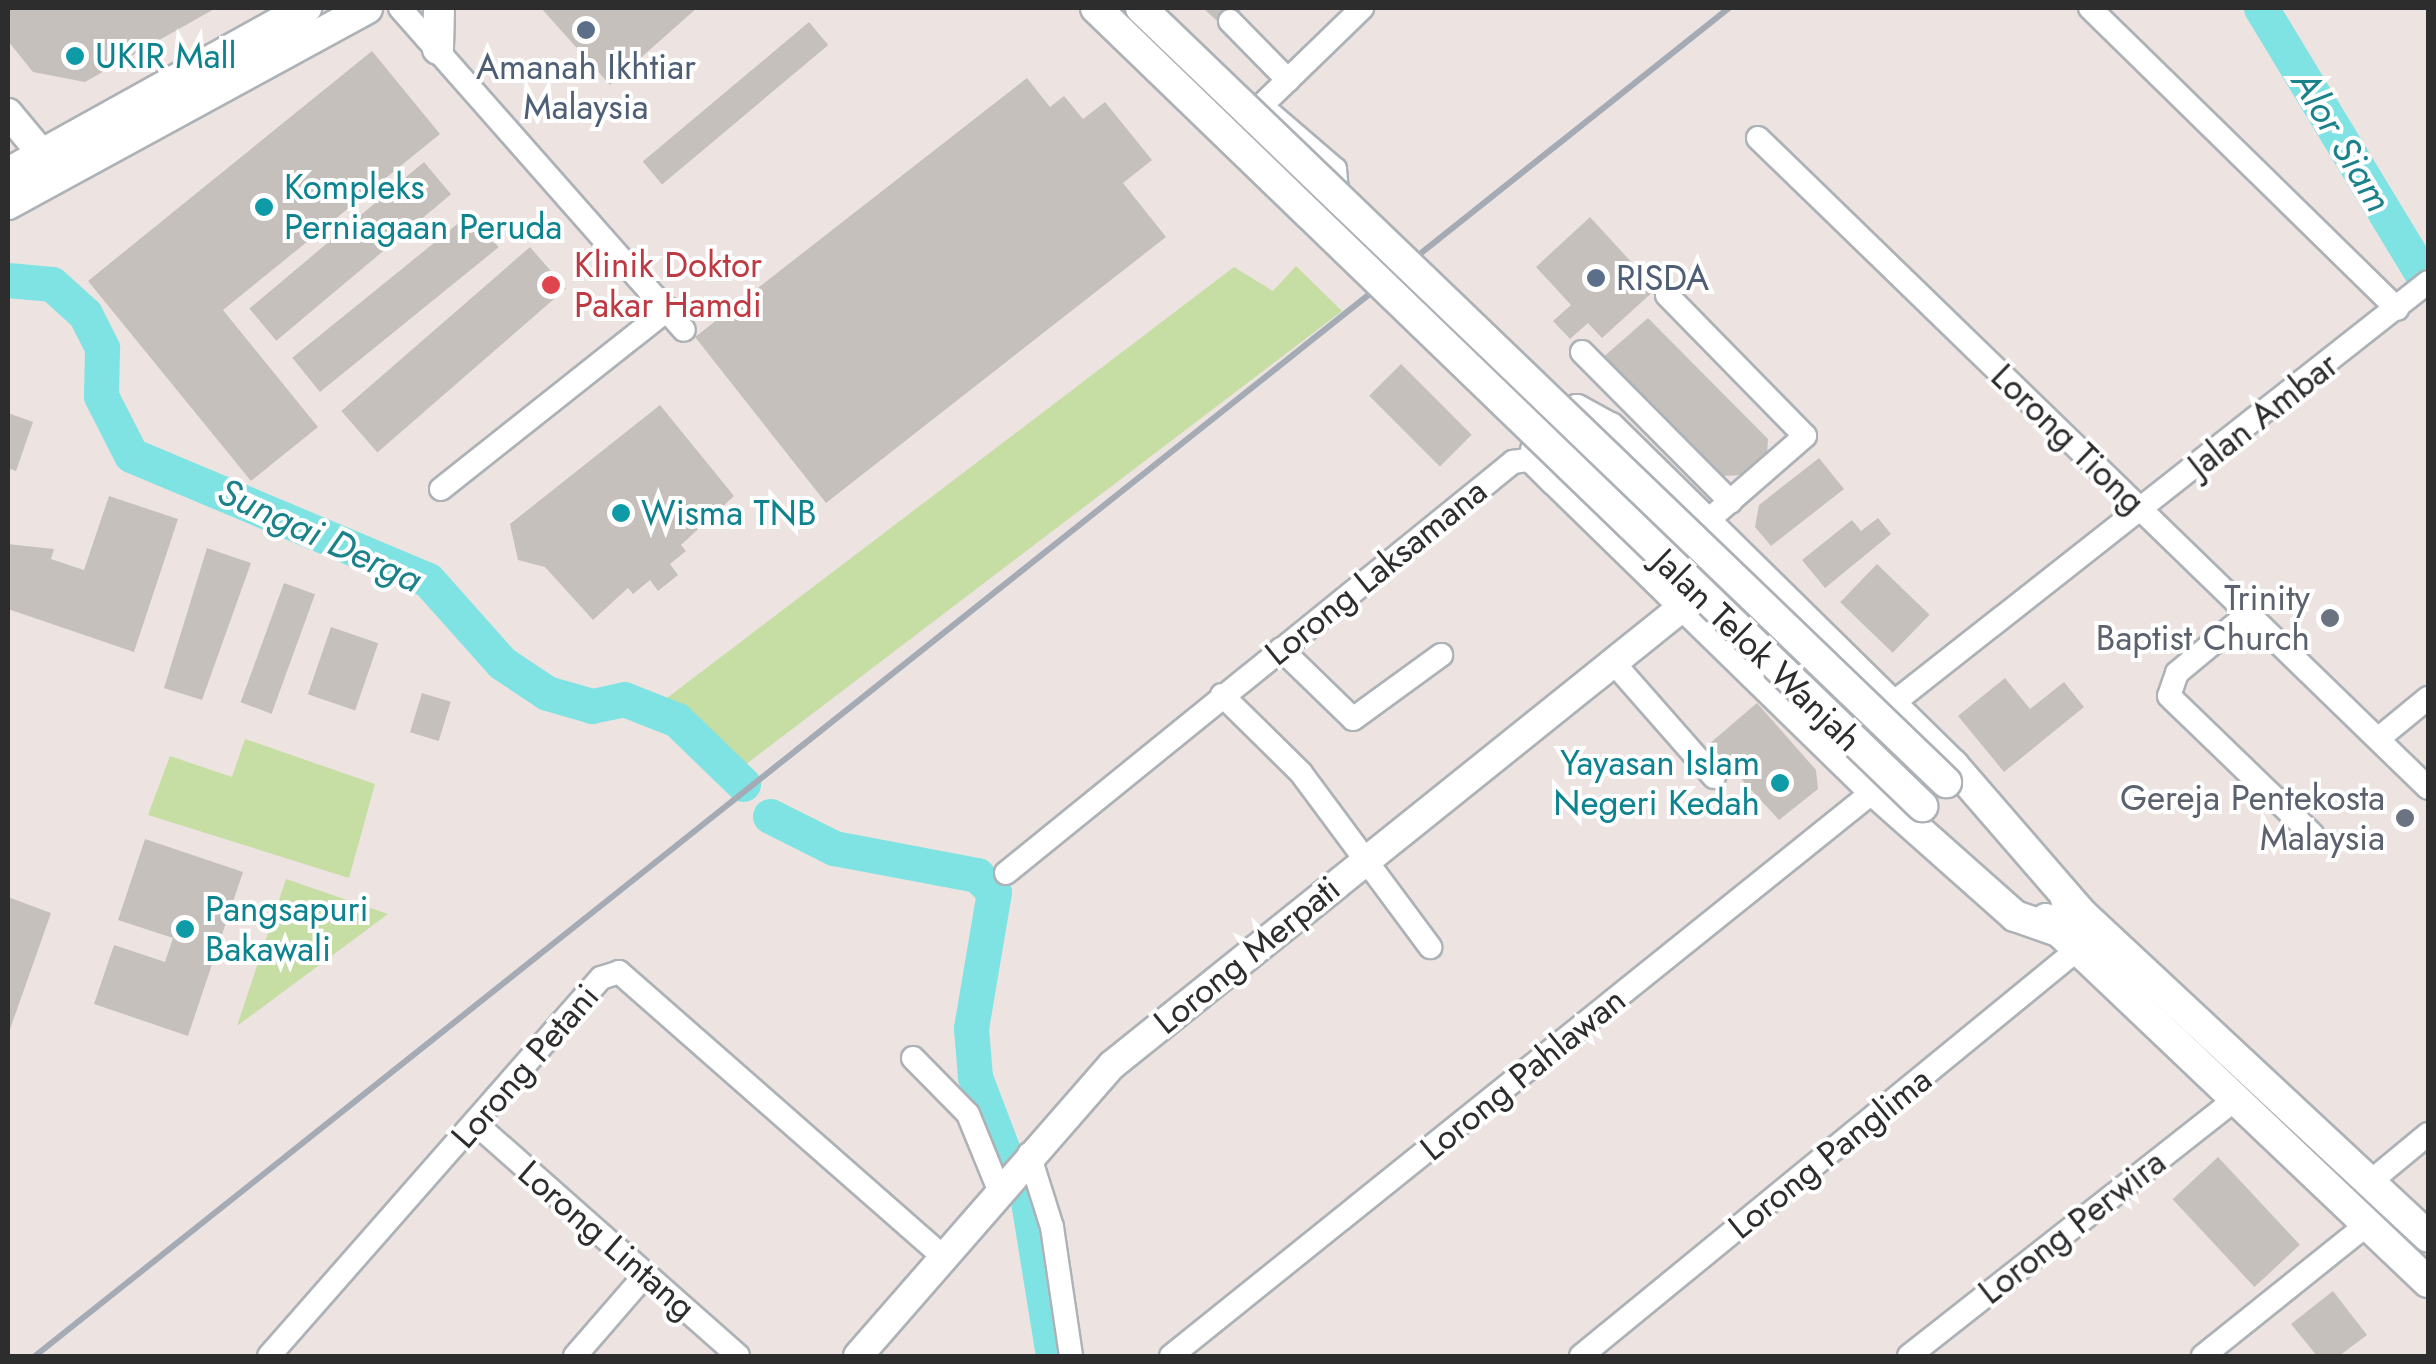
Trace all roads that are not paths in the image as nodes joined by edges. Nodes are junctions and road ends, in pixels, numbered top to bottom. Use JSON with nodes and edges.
{"nodes":[{"id":1,"x":306,"y":8,"type":"edge"},
{"id":2,"x":367,"y":8,"type":"edge"},
{"id":3,"x":400,"y":8,"type":"edge"},
{"id":4,"x":439,"y":8,"type":"edge"},
{"id":5,"x":1078,"y":8,"type":"edge"},
{"id":6,"x":1096,"y":8,"type":"edge"},
{"id":7,"x":1141,"y":8,"type":"edge"},
{"id":8,"x":1160,"y":8,"type":"edge"},
{"id":9,"x":1362,"y":8,"type":"edge"},
{"id":10,"x":2090,"y":8,"type":"edge"},
{"id":11,"x":1230,"y":22,"type":"dead end"},
{"id":12,"x":438,"y":50,"type":"junction"},
{"id":13,"x":1288,"y":80,"type":"junction"},
{"id":14,"x":1261,"y":106,"type":"junction"},
{"id":15,"x":8,"y":113,"type":"edge"},
{"id":16,"x":1758,"y":138,"type":"dead end"},
{"id":17,"x":20,"y":160,"type":"edge"},
{"id":18,"x":8,"y":204,"type":"edge"},
{"id":19,"x":2428,"y":282,"type":"edge"},
{"id":20,"x":1667,"y":295,"type":"dead end"},
{"id":21,"x":668,"y":309,"type":"junction"},
{"id":22,"x":2397,"y":309,"type":"junction"},
{"id":23,"x":684,"y":330,"type":"dead end"},
{"id":24,"x":1582,"y":352,"type":"dead end"},
{"id":25,"x":1534,"y":459,"type":"junction"},
{"id":26,"x":441,"y":489,"type":"dead end"},
{"id":27,"x":1732,"y":502,"type":"junction"},
{"id":28,"x":2141,"y":510,"type":"junction"},
{"id":29,"x":1706,"y":522,"type":"junction"},
{"id":30,"x":1685,"y":605,"type":"junction"},
{"id":31,"x":2248,"y":614,"type":"junction"},
{"id":32,"x":1281,"y":649,"type":"junction"},
{"id":33,"x":1441,"y":655,"type":"dead end"},
{"id":34,"x":1613,"y":662,"type":"junction"},
{"id":35,"x":1222,"y":695,"type":"junction"},
{"id":36,"x":2428,"y":698,"type":"edge"},
{"id":37,"x":1892,"y":704,"type":"junction"},
{"id":38,"x":2378,"y":739,"type":"junction"},
{"id":39,"x":1714,"y":777,"type":"dead end"},
{"id":40,"x":2428,"y":788,"type":"edge"},
{"id":41,"x":1874,"y":791,"type":"junction"},
{"id":42,"x":2312,"y":834,"type":"dead end"},
{"id":43,"x":1364,"y":862,"type":"junction"},
{"id":44,"x":1006,"y":874,"type":"dead end"},
{"id":45,"x":2073,"y":932,"type":"junction"},
{"id":46,"x":1430,"y":947,"type":"dead end"},
{"id":47,"x":914,"y":1058,"type":"dead end"},
{"id":48,"x":2236,"y":1099,"type":"junction"},
{"id":49,"x":475,"y":1124,"type":"junction"},
{"id":50,"x":2428,"y":1134,"type":"edge"},
{"id":51,"x":1029,"y":1154,"type":"junction"},
{"id":52,"x":2370,"y":1182,"type":"junction"},
{"id":53,"x":999,"y":1190,"type":"junction"},
{"id":54,"x":2368,"y":1224,"type":"junction"},
{"id":55,"x":2428,"y":1237,"type":"edge"},
{"id":56,"x":942,"y":1256,"type":"junction"},
{"id":57,"x":646,"y":1274,"type":"junction"},
{"id":58,"x":2428,"y":1282,"type":"edge"},
{"id":59,"x":269,"y":1356,"type":"edge"},
{"id":60,"x":574,"y":1356,"type":"edge"},
{"id":61,"x":738,"y":1356,"type":"edge"},
{"id":62,"x":858,"y":1356,"type":"edge"},
{"id":63,"x":1071,"y":1356,"type":"edge"},
{"id":64,"x":1172,"y":1356,"type":"edge"},
{"id":65,"x":1581,"y":1356,"type":"edge"},
{"id":66,"x":1909,"y":1356,"type":"edge"},
{"id":67,"x":2203,"y":1356,"type":"edge"}],
"edges":[{"from":1,"to":17,"type":"main road"},
{"from":2,"to":18,"type":"main road"},
{"from":3,"to":12,"type":"street"},
{"from":4,"to":12,"type":"main road"},
{"from":5,"to":14,"type":"street"},
{"from":6,"to":45,"type":"main road","name":"Jalan Telok Wanjah","bridge":true},
{"from":7,"to":45,"type":"main road","name":"Jalan Telok Wanjah","bridge":true},
{"from":8,"to":14,"type":"street"},
{"from":9,"to":13,"type":"street"},
{"from":10,"to":22,"type":"street"},
{"from":11,"to":13,"type":"street"},
{"from":12,"to":21,"type":"street"},
{"from":13,"to":14,"type":"street"},
{"from":15,"to":17,"type":"street"},
{"from":16,"to":28,"type":"street","name":"Lorong Tiong"},
{"from":19,"to":22,"type":"street","name":"Jalan Ambar"},
{"from":20,"to":27,"type":"street"},
{"from":21,"to":23,"type":"street"},
{"from":21,"to":26,"type":"street"},
{"from":22,"to":28,"type":"street","name":"Jalan Ambar"},
{"from":24,"to":27,"type":"street"},
{"from":25,"to":29,"type":"main road"},
{"from":25,"to":30,"type":"main road"},
{"from":25,"to":32,"type":"street","name":"Lorong Laksamana"},
{"from":27,"to":29,"type":"street"},
{"from":28,"to":31,"type":"street","name":"Lorong Tiong"},
{"from":28,"to":37,"type":"street","name":"Jalan Ambar"},
{"from":29,"to":37,"type":"main road"},
{"from":30,"to":34,"type":"street","name":"Lorong Merpati"},
{"from":30,"to":41,"type":"main road"},
{"from":31,"to":38,"type":"street","name":"Lorong Tiong"},
{"from":31,"to":42,"type":"street"},
{"from":32,"to":33,"type":"street"},
{"from":32,"to":35,"type":"street","name":"Lorong Laksamana"},
{"from":34,"to":39,"type":"street"},
{"from":34,"to":43,"type":"street","name":"Lorong Merpati"},
{"from":35,"to":43,"type":"street"},
{"from":35,"to":44,"type":"street","name":"Lorong Laksamana"},
{"from":36,"to":38,"type":"street"},
{"from":37,"to":45,"type":"main road"},
{"from":38,"to":40,"type":"street","name":"Lorong Tiong"},
{"from":41,"to":45,"type":"main road"},
{"from":41,"to":64,"type":"street","name":"Lorong Pahlawan"},
{"from":43,"to":46,"type":"street"},
{"from":43,"to":51,"type":"street","name":"Lorong Merpati"},
{"from":45,"to":48,"type":"main road","name":"Jalan Telok Wanjah"},
{"from":45,"to":52,"type":"main road","name":"Jalan Telok Wanjah"},
{"from":45,"to":65,"type":"street","name":"Lorong Panglima"},
{"from":47,"to":53,"type":"street"},
{"from":48,"to":54,"type":"main road","name":"Jalan Telok Wanjah"},
{"from":48,"to":66,"type":"street","name":"Lorong Perwira"},
{"from":49,"to":56,"type":"street","name":"Lorong Petani"},
{"from":49,"to":57,"type":"street","name":"Lorong Lintang"},
{"from":49,"to":59,"type":"street","name":"Lorong Petani"},
{"from":50,"to":52,"type":"street"},
{"from":51,"to":53,"type":"street","name":"Lorong Merpati"},
{"from":51,"to":63,"type":"street"},
{"from":52,"to":55,"type":"main road","name":"Jalan Telok Wanjah"},
{"from":53,"to":56,"type":"street","name":"Lorong Merpati"},
{"from":54,"to":58,"type":"main road","name":"Jalan Telok Wanjah"},
{"from":54,"to":67,"type":"street"},
{"from":56,"to":62,"type":"street","name":"Lorong Merpati"},
{"from":57,"to":60,"type":"street"},
{"from":57,"to":61,"type":"street","name":"Lorong Lintang"}]}
